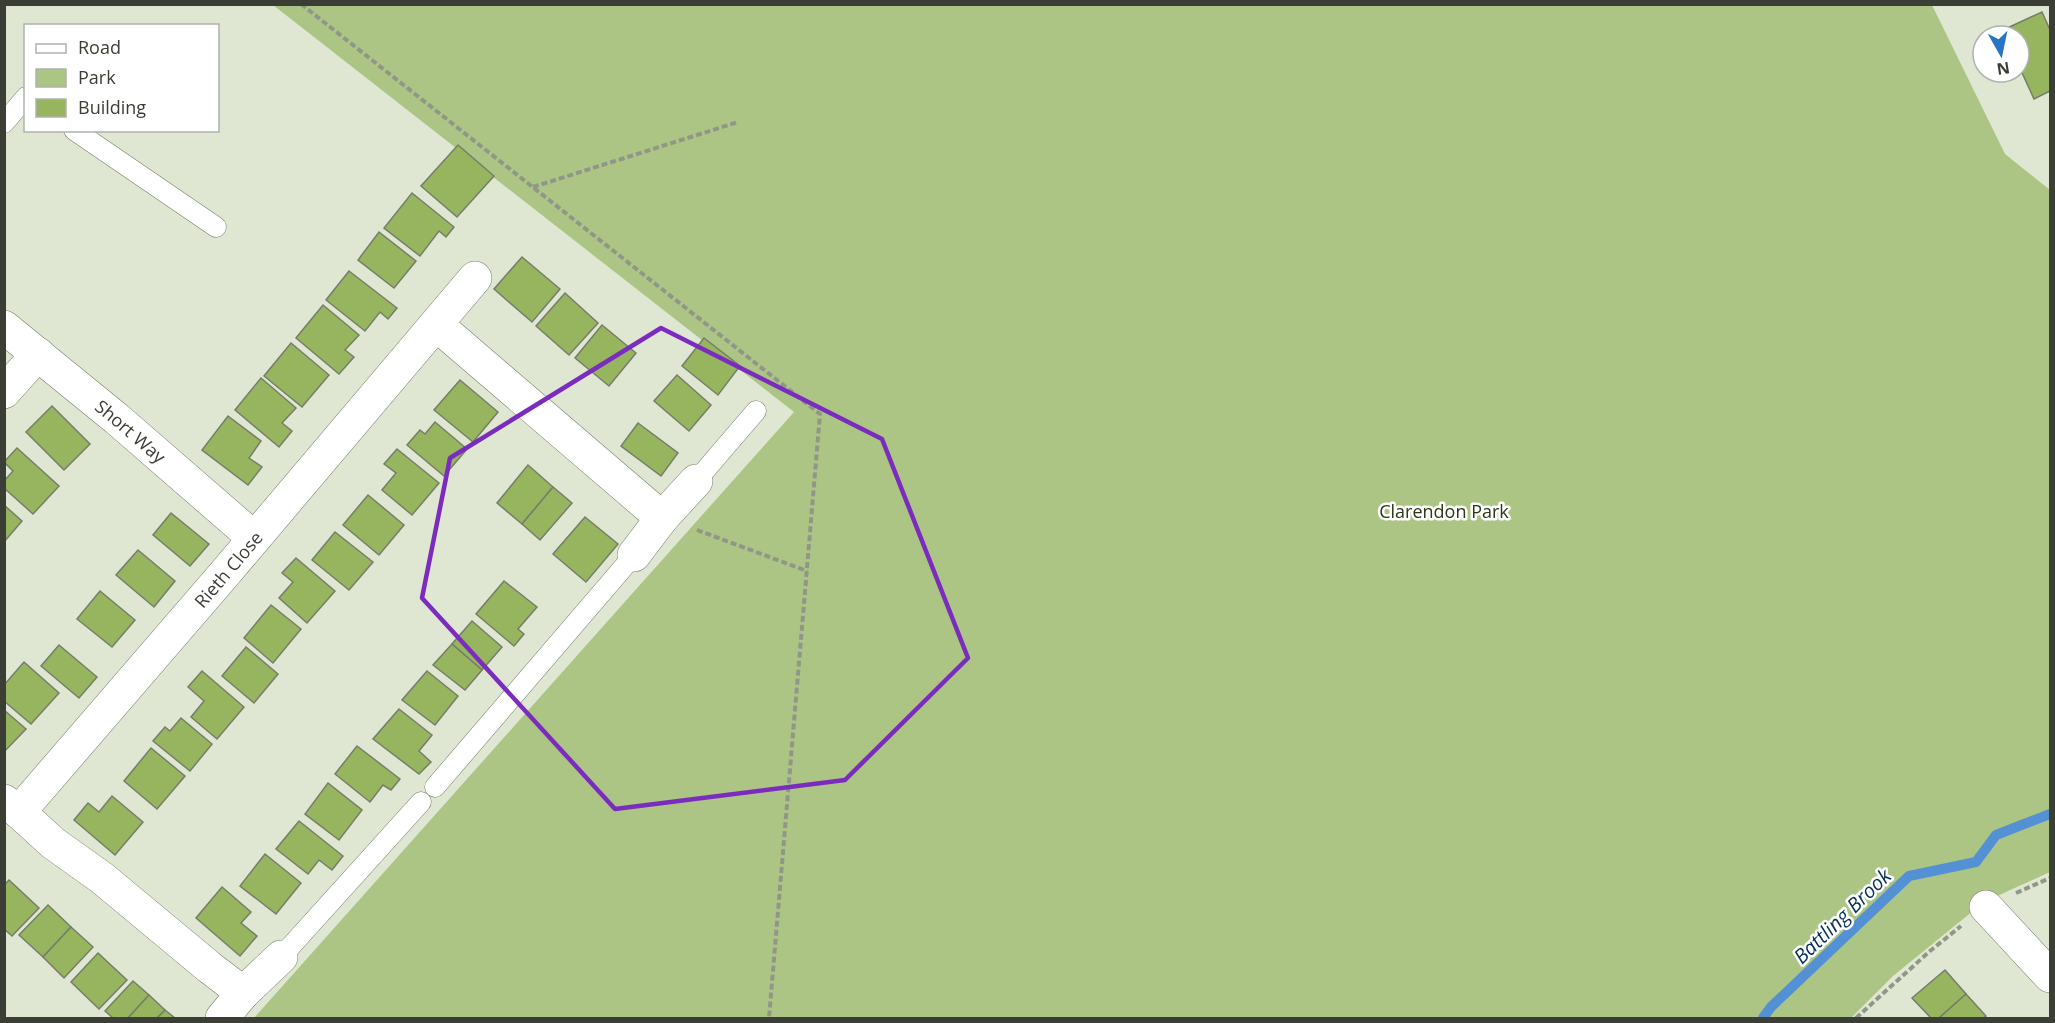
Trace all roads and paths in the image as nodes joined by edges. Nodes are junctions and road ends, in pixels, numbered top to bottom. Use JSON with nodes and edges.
{"nodes":[{"id":1,"x":301,"y":4,"type":"edge"},
{"id":2,"x":24,"y":99,"type":"edge"},
{"id":3,"x":738,"y":122,"type":"dead end"},
{"id":4,"x":4,"y":123,"type":"edge"},
{"id":5,"x":77,"y":132,"type":"edge"},
{"id":6,"x":532,"y":187,"type":"junction"},
{"id":7,"x":216,"y":227,"type":"dead end"},
{"id":8,"x":475,"y":278,"type":"dead end"},
{"id":9,"x":437,"y":325,"type":"junction"},
{"id":10,"x":4,"y":327,"type":"edge"},
{"id":11,"x":38,"y":354,"type":"junction"},
{"id":12,"x":4,"y":392,"type":"edge"},
{"id":13,"x":756,"y":411,"type":"dead end"},
{"id":14,"x":696,"y":481,"type":"joint"},
{"id":15,"x":662,"y":518,"type":"junction"},
{"id":16,"x":254,"y":538,"type":"junction"},
{"id":17,"x":634,"y":555,"type":"joint"},
{"id":18,"x":807,"y":571,"type":"junction"},
{"id":19,"x":435,"y":787,"type":"dead end"},
{"id":20,"x":421,"y":802,"type":"dead end"},
{"id":21,"x":11,"y":807,"type":"edge"},
{"id":22,"x":2050,"y":878,"type":"edge"},
{"id":23,"x":1986,"y":908,"type":"junction"},
{"id":24,"x":281,"y":957,"type":"joint"},
{"id":25,"x":2050,"y":976,"type":"edge"},
{"id":26,"x":243,"y":993,"type":"junction"},
{"id":27,"x":222,"y":1018,"type":"edge"},
{"id":28,"x":769,"y":1018,"type":"edge"},
{"id":29,"x":1856,"y":1018,"type":"edge"}],
"edges":[{"from":1,"to":6,"type":"path"},
{"from":2,"to":4,"type":"lane"},
{"from":3,"to":6,"type":"path"},
{"from":5,"to":7,"type":"lane"},
{"from":6,"to":18,"type":"path"},
{"from":8,"to":9,"type":"street","name":"Rieth Close"},
{"from":9,"to":15,"type":"street"},
{"from":9,"to":16,"type":"street","name":"Rieth Close"},
{"from":10,"to":11,"type":"street","name":"Short Way"},
{"from":11,"to":12,"type":"street"},
{"from":11,"to":16,"type":"street","name":"Short Way"},
{"from":13,"to":14,"type":"lane"},
{"from":14,"to":15,"type":"street"},
{"from":15,"to":17,"type":"street"},
{"from":15,"to":18,"type":"path"},
{"from":16,"to":21,"type":"street","name":"Rieth Close"},
{"from":17,"to":19,"type":"lane"},
{"from":18,"to":28,"type":"path"},
{"from":20,"to":24,"type":"lane"},
{"from":21,"to":26,"type":"street","name":"Rieth Close"},
{"from":22,"to":23,"type":"path"},
{"from":23,"to":25,"type":"street"},
{"from":23,"to":29,"type":"path"},
{"from":24,"to":26,"type":"street"},
{"from":26,"to":27,"type":"street"}]}
